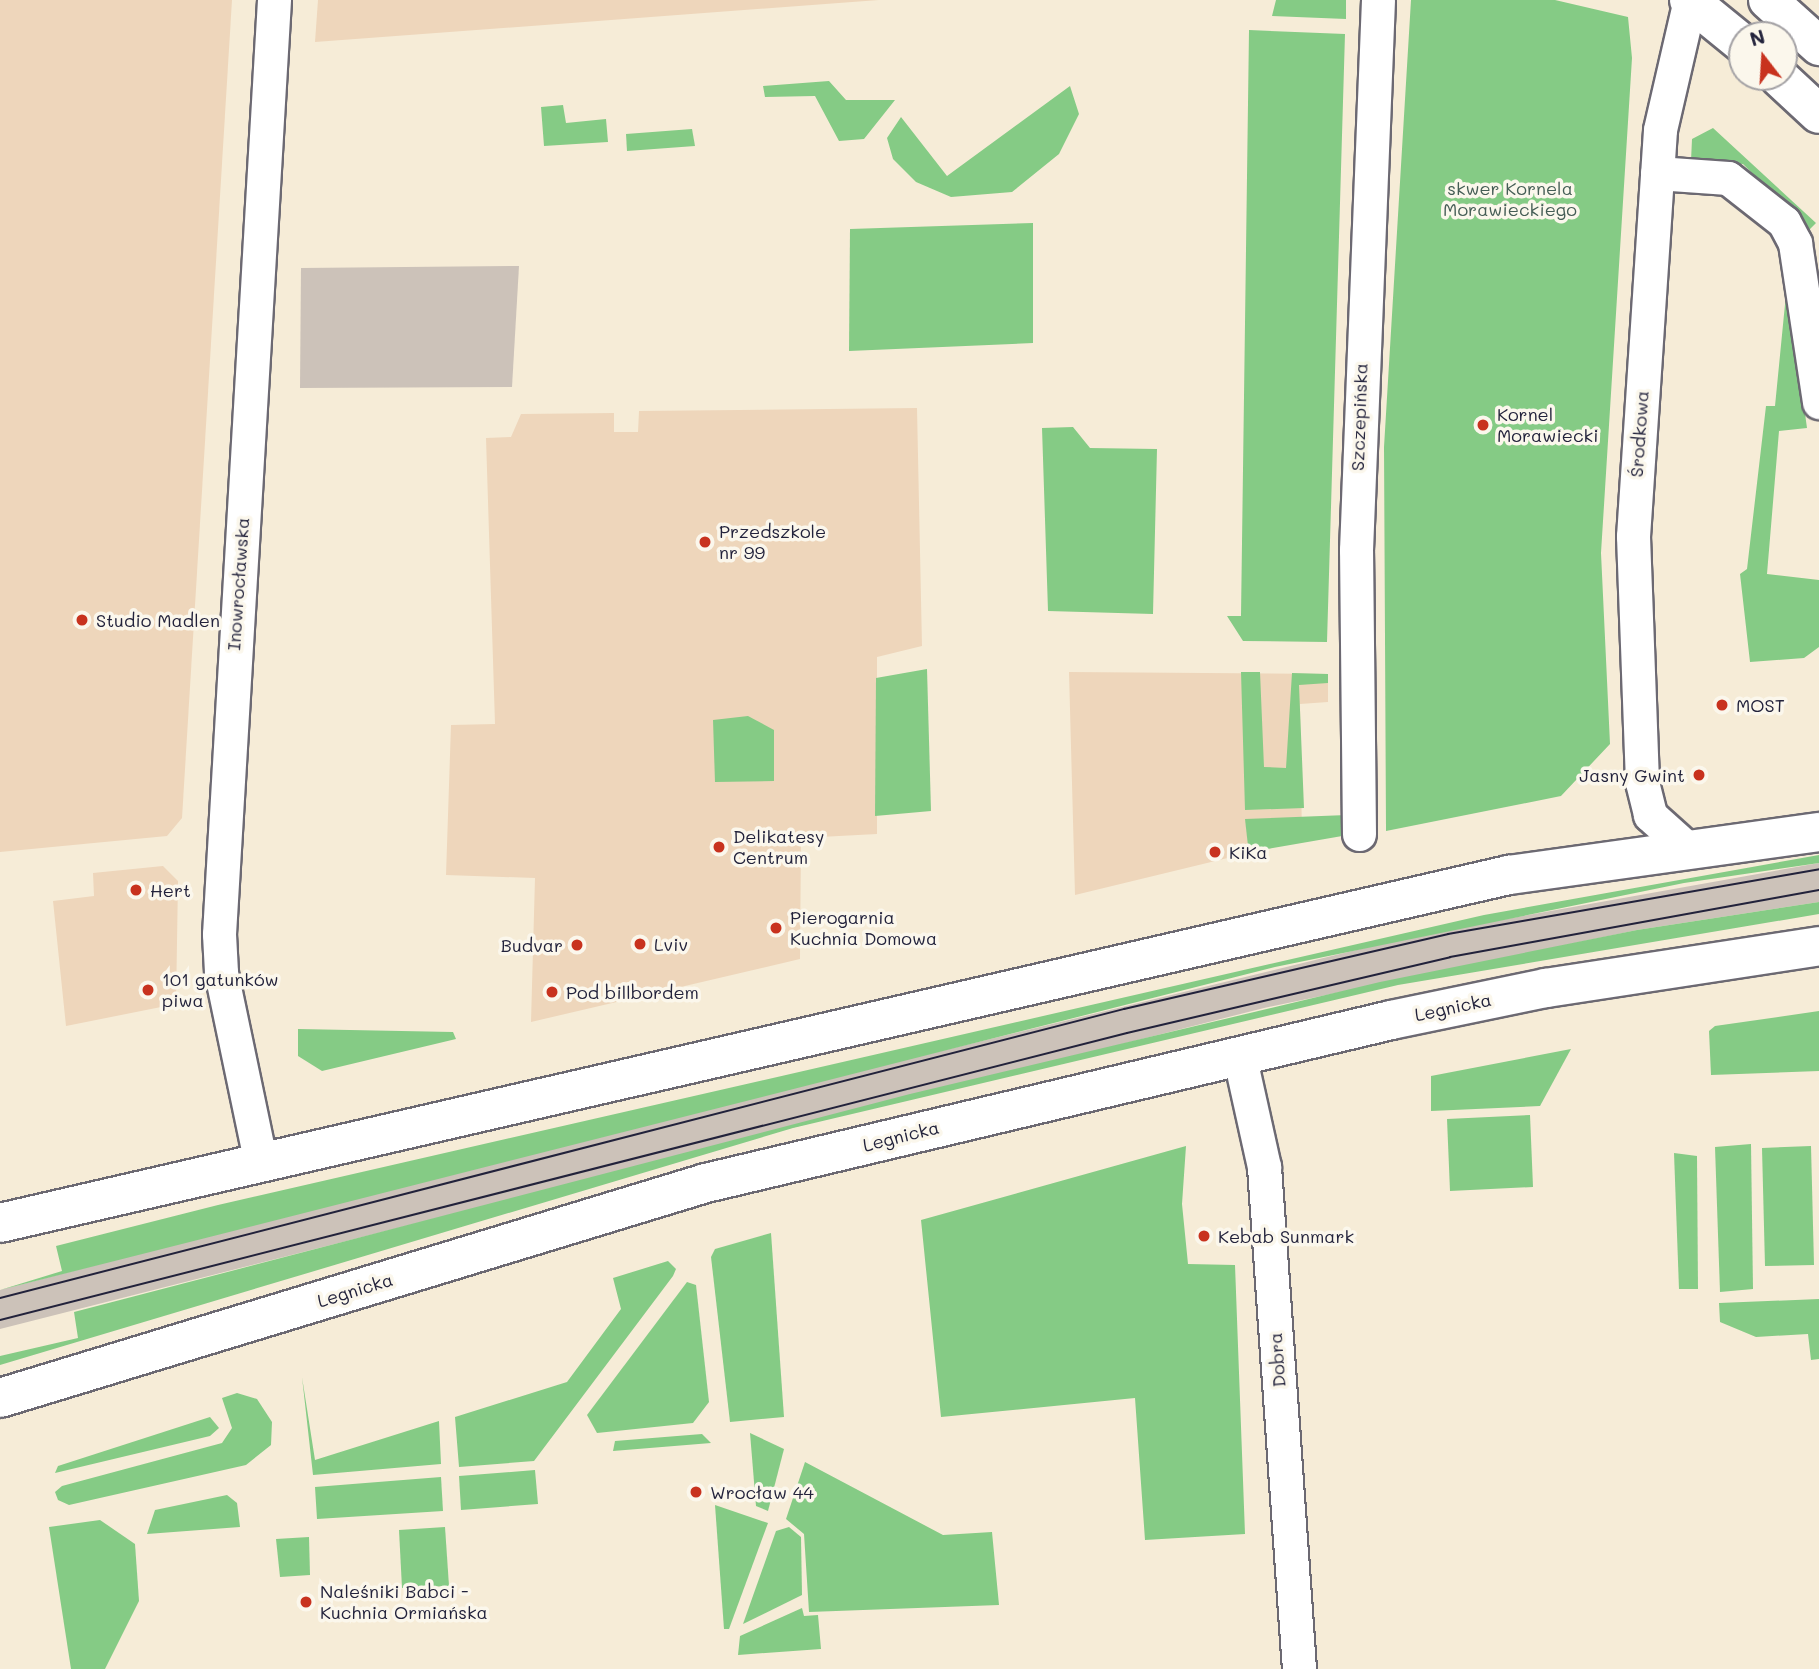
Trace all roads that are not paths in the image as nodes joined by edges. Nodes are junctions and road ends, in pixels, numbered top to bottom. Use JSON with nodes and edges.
{"nodes":[{"id":1,"x":274,"y":0,"type":"edge"},
{"id":2,"x":1378,"y":0,"type":"edge"},
{"id":3,"x":1768,"y":0,"type":"edge"},
{"id":4,"x":1689,"y":2,"type":"edge"},
{"id":5,"x":1728,"y":32,"type":"edge"},
{"id":6,"x":1819,"y":46,"type":"edge"},
{"id":7,"x":1794,"y":91,"type":"edge"},
{"id":8,"x":1819,"y":114,"type":"edge"},
{"id":9,"x":1657,"y":173,"type":"junction"},
{"id":10,"x":1819,"y":402,"type":"edge"},
{"id":11,"x":1819,"y":832,"type":"edge"},
{"id":12,"x":1359,"y":834,"type":"dead end"},
{"id":13,"x":1689,"y":850,"type":"junction"},
{"id":14,"x":1819,"y":946,"type":"edge"},
{"id":15,"x":1239,"y":1054,"type":"junction"},
{"id":16,"x":261,"y":1164,"type":"junction"},
{"id":17,"x":0,"y":1223,"type":"edge"},
{"id":18,"x":0,"y":1398,"type":"edge"},
{"id":19,"x":1299,"y":1669,"type":"edge"}],
"edges":[{"from":1,"to":16,"type":"street","name":"Inowrocławska"},
{"from":2,"to":12,"type":"street","name":"Szczepińska"},
{"from":3,"to":6,"type":"main road"},
{"from":4,"to":5,"type":"main road"},
{"from":4,"to":9,"type":"street","name":"Środkowa"},
{"from":7,"to":8,"type":"main road"},
{"from":9,"to":10,"type":"street"},
{"from":9,"to":13,"type":"street","name":"Środkowa"},
{"from":11,"to":13,"type":"main road"},
{"from":13,"to":16,"type":"main road"},
{"from":14,"to":15,"type":"main road","name":"Legnicka"},
{"from":15,"to":18,"type":"main road","name":"Legnicka"},
{"from":15,"to":19,"type":"street","name":"Dobra"},
{"from":16,"to":17,"type":"main road"}]}
